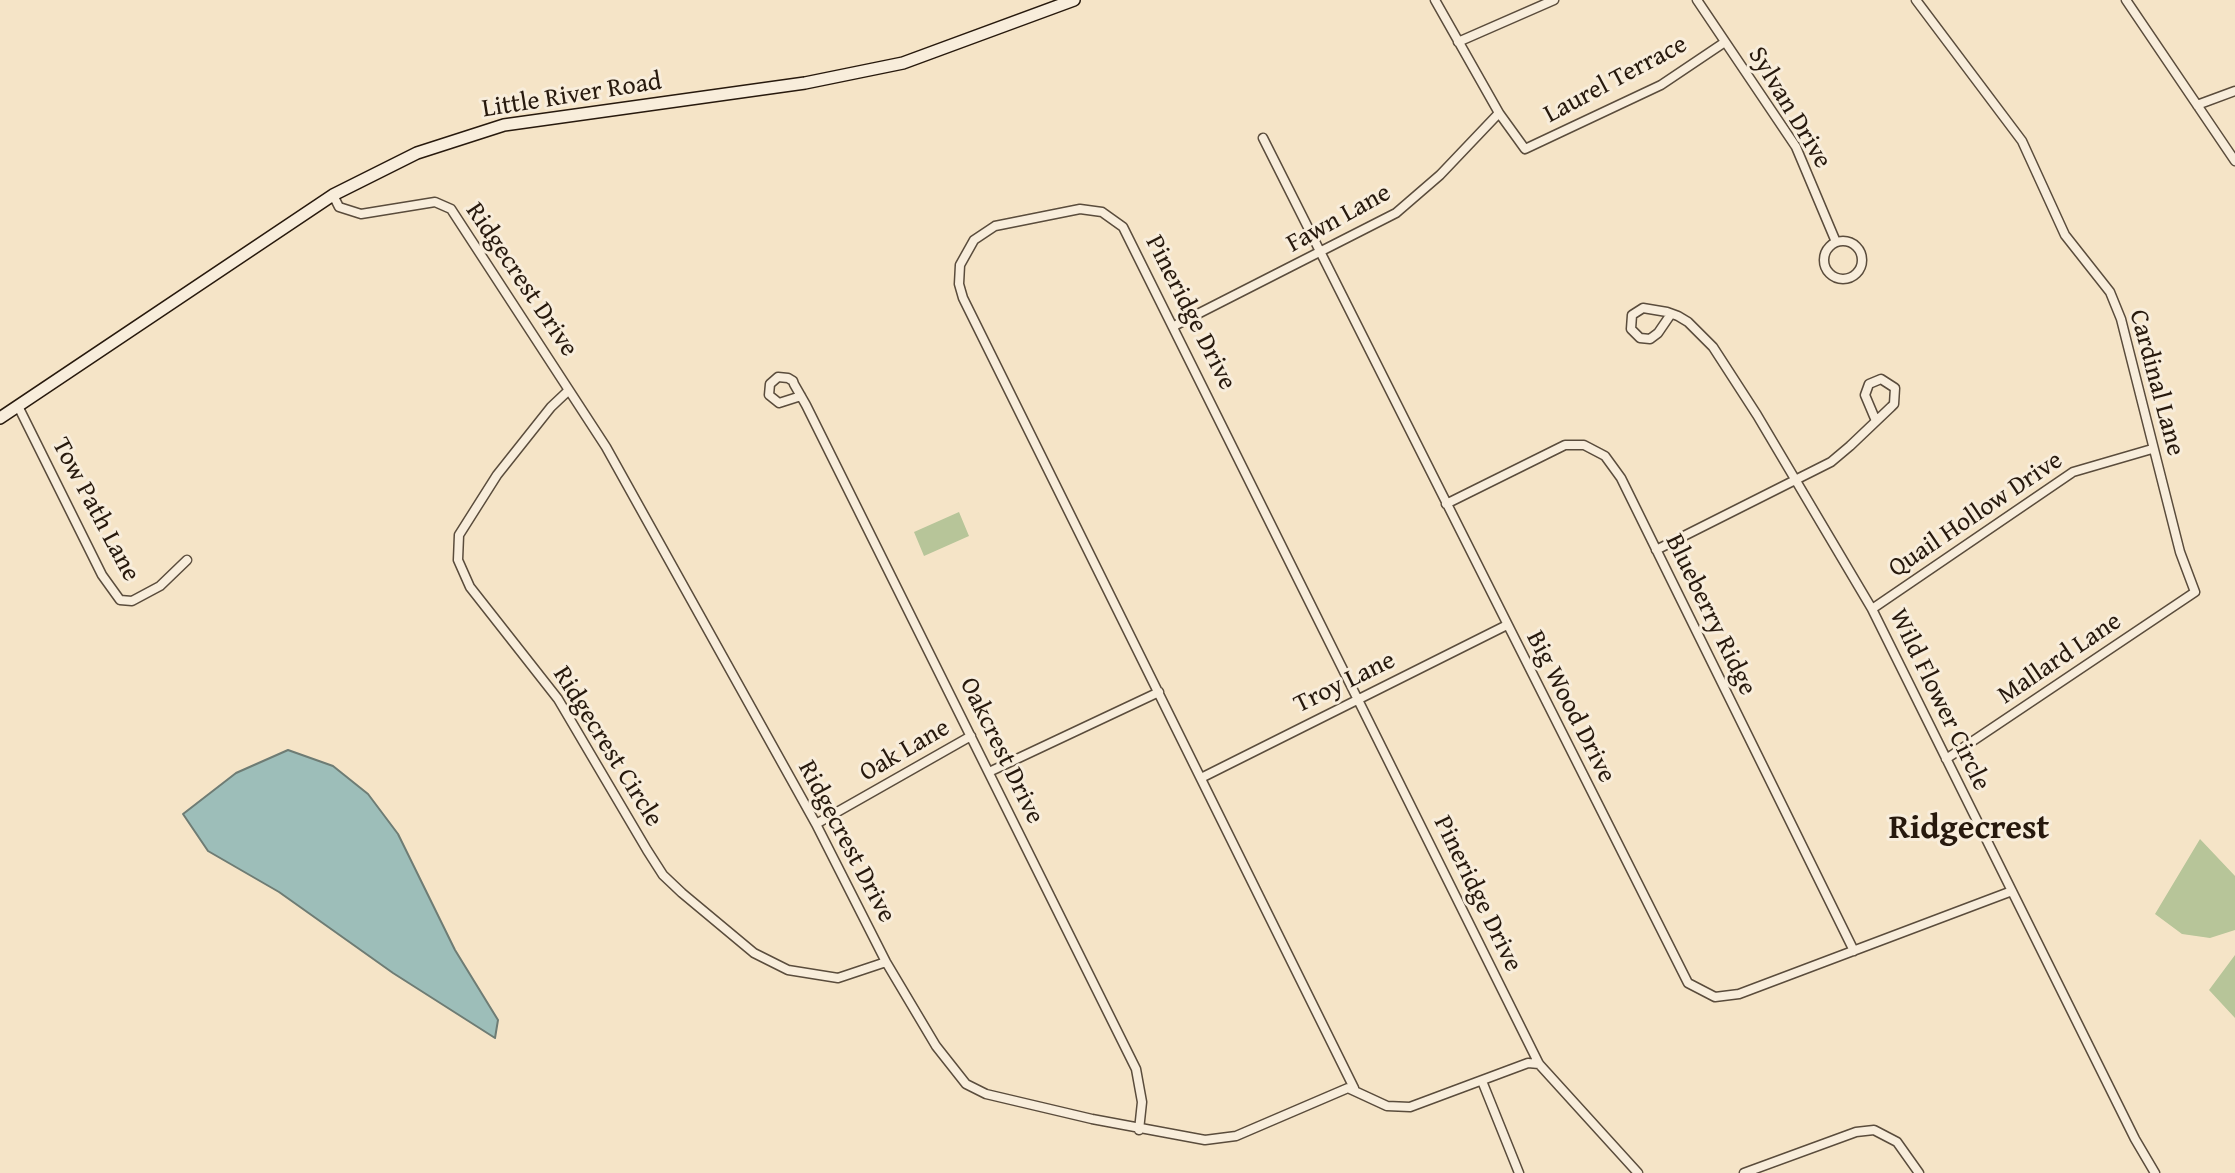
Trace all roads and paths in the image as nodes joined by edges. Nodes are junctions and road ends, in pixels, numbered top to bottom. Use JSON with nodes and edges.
{"nodes":[{"id":1,"x":1074,"y":0,"type":"edge"},
{"id":2,"x":1435,"y":0,"type":"edge"},
{"id":3,"x":1554,"y":0,"type":"edge"},
{"id":4,"x":1697,"y":0,"type":"edge"},
{"id":5,"x":1916,"y":0,"type":"edge"},
{"id":6,"x":2126,"y":0,"type":"edge"},
{"id":7,"x":1458,"y":42,"type":"junction"},
{"id":8,"x":1725,"y":42,"type":"junction"},
{"id":9,"x":2235,"y":91,"type":"edge"},
{"id":10,"x":2197,"y":105,"type":"junction"},
{"id":11,"x":1499,"y":113,"type":"junction"},
{"id":12,"x":1263,"y":138,"type":"dead end"},
{"id":13,"x":2235,"y":161,"type":"edge"},
{"id":14,"x":333,"y":195,"type":"junction"},
{"id":15,"x":1836,"y":242,"type":"junction"},
{"id":16,"x":1321,"y":254,"type":"junction"},
{"id":17,"x":1671,"y":314,"type":"junction"},
{"id":18,"x":1174,"y":326,"type":"junction"},
{"id":19,"x":569,"y":390,"type":"junction"},
{"id":20,"x":801,"y":396,"type":"dead end"},
{"id":21,"x":19,"y":408,"type":"junction"},
{"id":22,"x":0,"y":418,"type":"edge"},
{"id":23,"x":1876,"y":421,"type":"junction"},
{"id":24,"x":2152,"y":449,"type":"junction"},
{"id":25,"x":1797,"y":482,"type":"junction"},
{"id":26,"x":1446,"y":504,"type":"junction"},
{"id":27,"x":1656,"y":550,"type":"junction"},
{"id":28,"x":187,"y":560,"type":"dead end"},
{"id":29,"x":2195,"y":592,"type":"joint"},
{"id":30,"x":1872,"y":609,"type":"junction"},
{"id":31,"x":1507,"y":625,"type":"junction"},
{"id":32,"x":1159,"y":692,"type":"junction"},
{"id":33,"x":1359,"y":699,"type":"junction"},
{"id":34,"x":971,"y":736,"type":"junction"},
{"id":35,"x":1946,"y":759,"type":"junction"},
{"id":36,"x":989,"y":772,"type":"junction"},
{"id":37,"x":1201,"y":778,"type":"junction"},
{"id":38,"x":816,"y":824,"type":"junction"},
{"id":39,"x":2012,"y":891,"type":"junction"},
{"id":40,"x":1854,"y":951,"type":"junction"},
{"id":41,"x":886,"y":962,"type":"junction"},
{"id":42,"x":1539,"y":1064,"type":"junction"},
{"id":43,"x":1482,"y":1081,"type":"junction"},
{"id":44,"x":1354,"y":1088,"type":"junction"},
{"id":45,"x":1139,"y":1130,"type":"junction"},
{"id":46,"x":1519,"y":1173,"type":"edge"},
{"id":47,"x":1638,"y":1173,"type":"edge"},
{"id":48,"x":1744,"y":1173,"type":"edge"},
{"id":49,"x":1919,"y":1173,"type":"edge"},
{"id":50,"x":2155,"y":1173,"type":"edge"}],
"edges":[{"from":1,"to":14,"type":"main road","name":"Little River Road"},
{"from":2,"to":7,"type":"street"},
{"from":3,"to":7,"type":"street"},
{"from":4,"to":8,"type":"street","name":"Sylvan Drive"},
{"from":5,"to":24,"type":"street","name":"Cardinal Lane"},
{"from":6,"to":10,"type":"street"},
{"from":7,"to":11,"type":"street"},
{"from":8,"to":11,"type":"street","name":"Laurel Terrace"},
{"from":8,"to":15,"type":"street","name":"Sylvan Drive"},
{"from":9,"to":10,"type":"street"},
{"from":10,"to":13,"type":"street"},
{"from":11,"to":16,"type":"street","name":"Fawn Lane"},
{"from":12,"to":16,"type":"street","name":"Big Wood Drive"},
{"from":14,"to":19,"type":"street","name":"Ridgecrest Drive"},
{"from":14,"to":21,"type":"main road","name":"Little River Road"},
{"from":15,"to":15,"type":"street","name":"Sylvan Drive"},
{"from":16,"to":18,"type":"street","name":"Fawn Lane"},
{"from":16,"to":26,"type":"street","name":"Big Wood Drive"},
{"from":17,"to":17,"type":"street"},
{"from":17,"to":25,"type":"street","name":"Wild Flower Circle"},
{"from":18,"to":32,"type":"street","name":"Pineridge Drive"},
{"from":18,"to":33,"type":"street","name":"Pineridge Drive"},
{"from":19,"to":38,"type":"street","name":"Ridgecrest Drive"},
{"from":19,"to":41,"type":"street","name":"Ridgecrest Circle"},
{"from":20,"to":34,"type":"street","name":"Oakcrest Drive"},
{"from":21,"to":22,"type":"main road","name":"Little River Road"},
{"from":21,"to":28,"type":"street","name":"Tow Path Lane"},
{"from":23,"to":23,"type":"street"},
{"from":23,"to":25,"type":"street"},
{"from":24,"to":29,"type":"street","name":"Cardinal Lane"},
{"from":24,"to":30,"type":"street","name":"Quail Hollow Drive"},
{"from":25,"to":27,"type":"street"},
{"from":25,"to":30,"type":"street","name":"Wild Flower Circle"},
{"from":26,"to":27,"type":"street","name":"Blueberry Ridge"},
{"from":26,"to":31,"type":"street","name":"Big Wood Drive"},
{"from":27,"to":40,"type":"street","name":"Blueberry Ridge"},
{"from":29,"to":35,"type":"street","name":"Mallard Lane"},
{"from":30,"to":35,"type":"street","name":"Wild Flower Circle"},
{"from":31,"to":33,"type":"street","name":"Troy Lane"},
{"from":31,"to":40,"type":"street","name":"Big Wood Drive"},
{"from":32,"to":36,"type":"street"},
{"from":32,"to":37,"type":"street","name":"Pineridge Drive"},
{"from":33,"to":37,"type":"street","name":"Troy Lane"},
{"from":33,"to":42,"type":"street","name":"Pineridge Drive"},
{"from":34,"to":36,"type":"street","name":"Oakcrest Drive"},
{"from":34,"to":38,"type":"street","name":"Oak Lane"},
{"from":35,"to":39,"type":"street","name":"Wild Flower Circle"},
{"from":36,"to":45,"type":"street","name":"Oakcrest Drive"},
{"from":37,"to":44,"type":"street","name":"Pineridge Drive"},
{"from":38,"to":41,"type":"street","name":"Ridgecrest Drive"},
{"from":39,"to":40,"type":"street","name":"Big Wood Drive"},
{"from":39,"to":50,"type":"street","name":"Wild Flower Circle"},
{"from":41,"to":45,"type":"street","name":"Ridgecrest Drive"},
{"from":42,"to":43,"type":"street"},
{"from":42,"to":47,"type":"street","name":"Pineridge Drive"},
{"from":43,"to":44,"type":"street"},
{"from":43,"to":46,"type":"street"},
{"from":44,"to":45,"type":"street","name":"Ridgecrest Drive"},
{"from":48,"to":49,"type":"street"}]}
